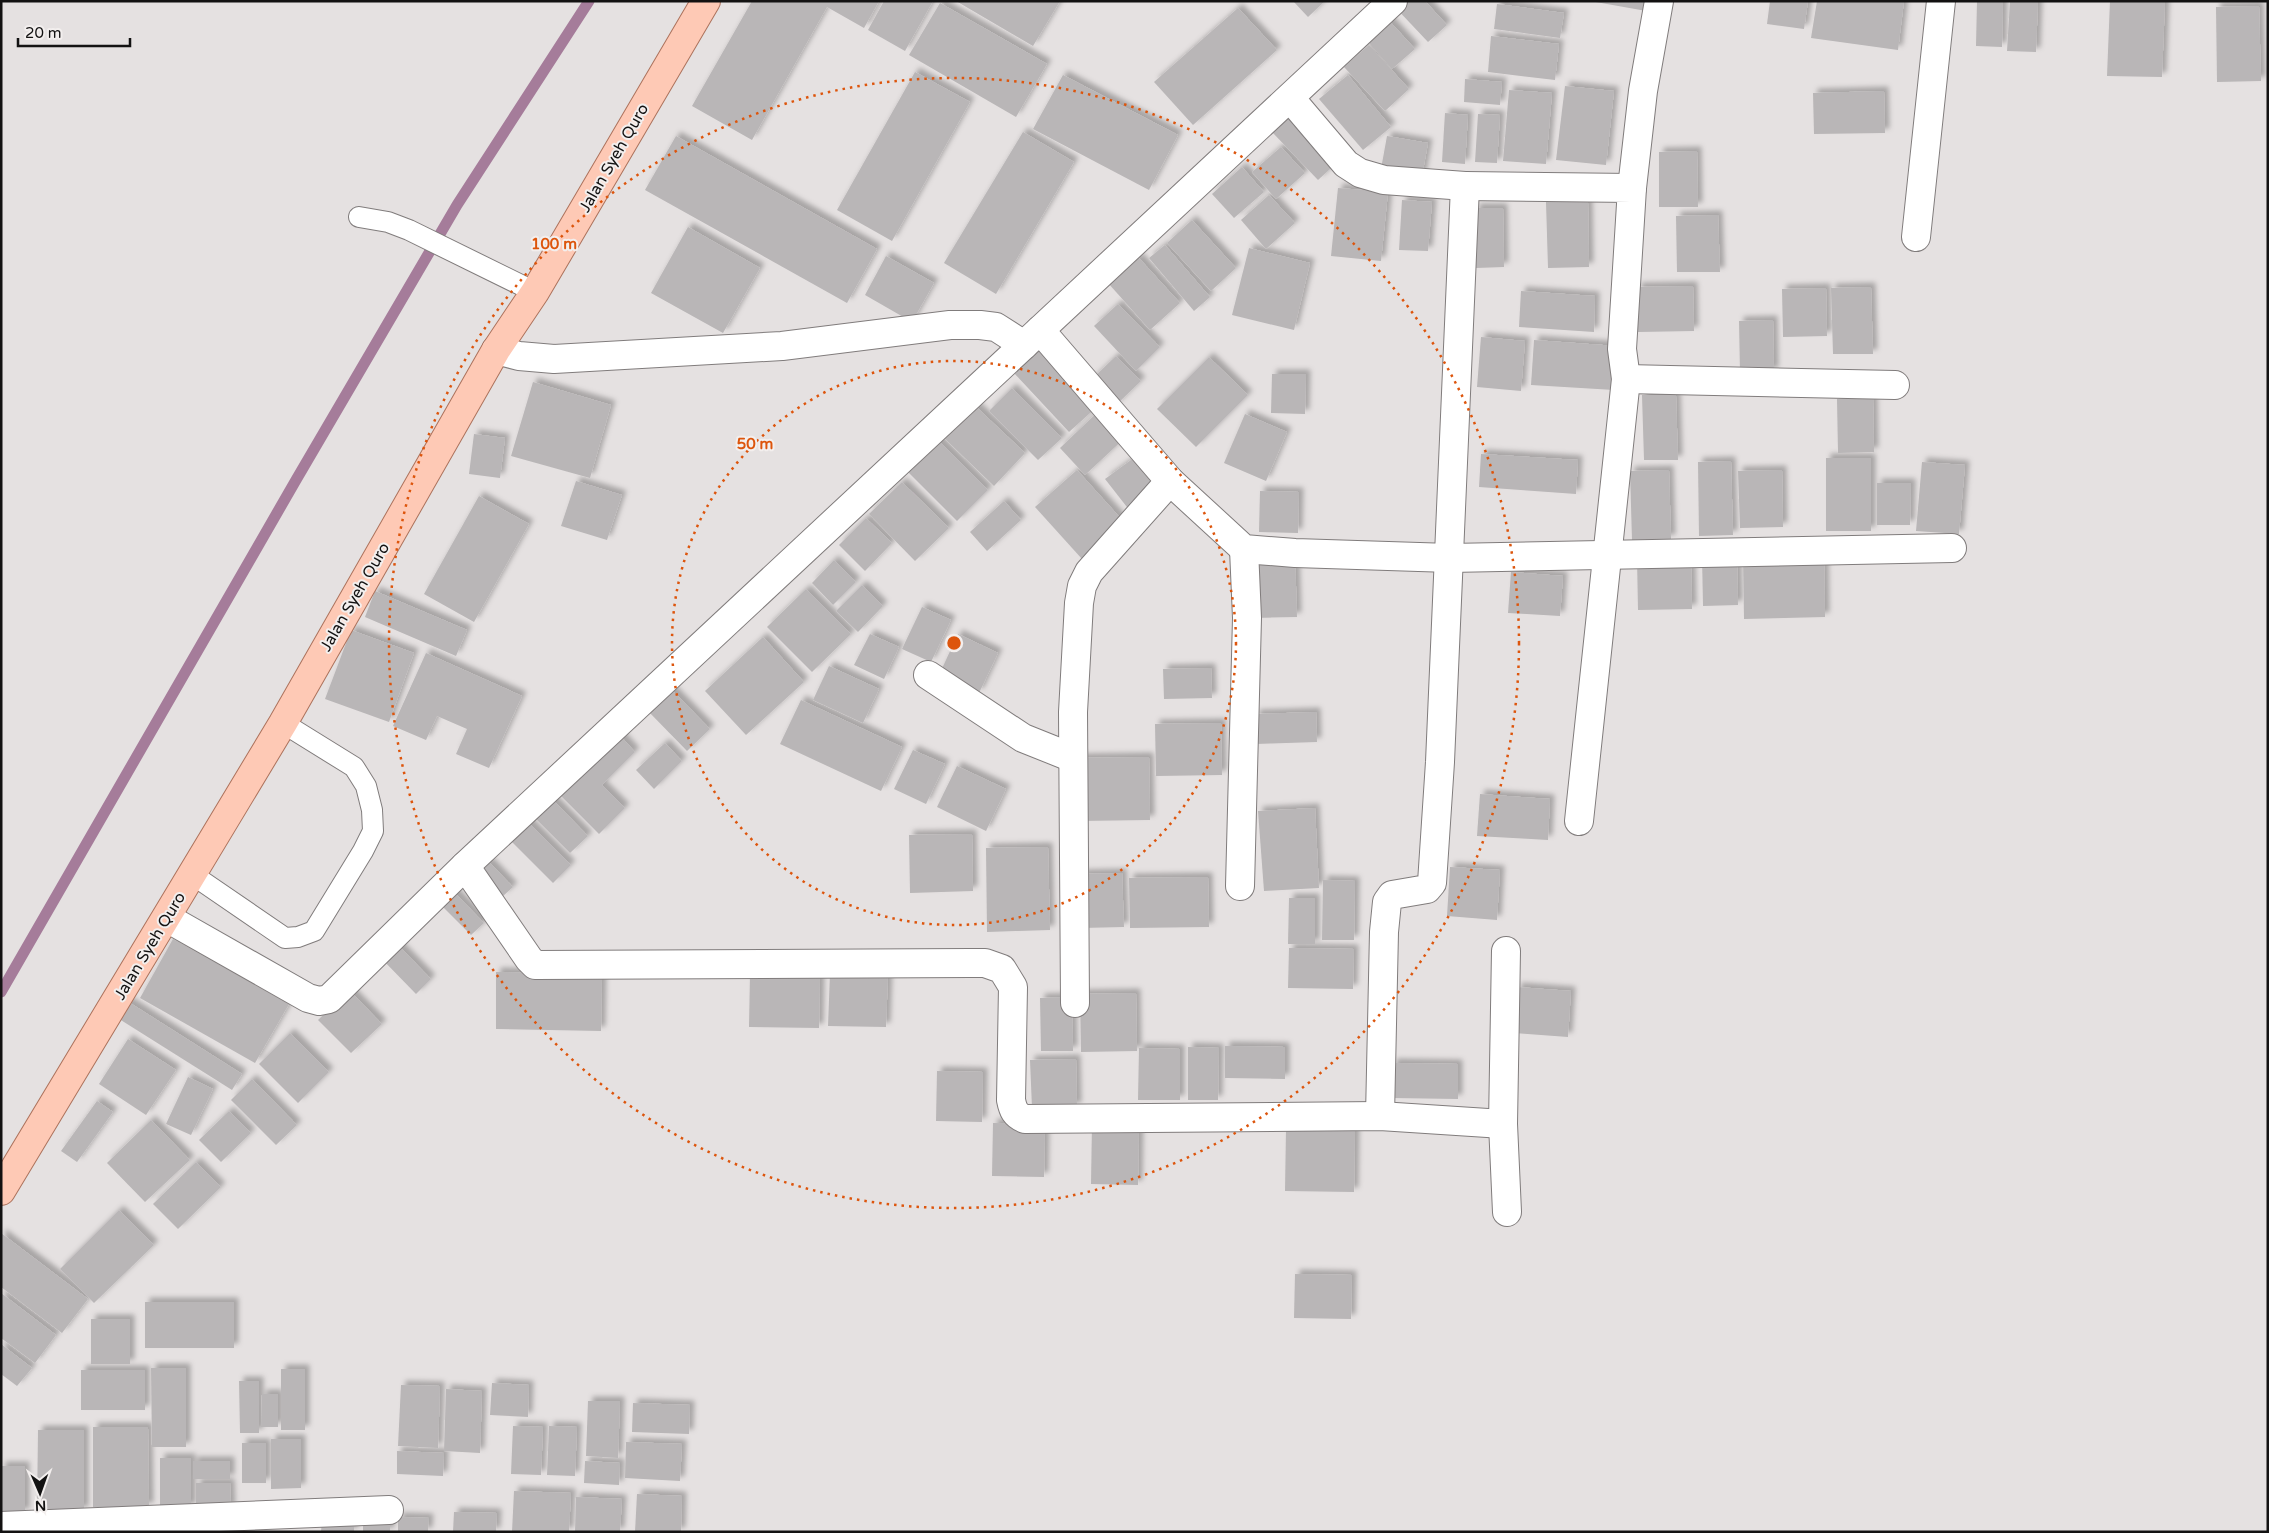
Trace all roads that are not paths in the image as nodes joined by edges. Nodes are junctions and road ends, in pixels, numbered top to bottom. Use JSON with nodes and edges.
{"nodes":[{"id":1,"x":706,"y":1,"type":"edge"},
{"id":2,"x":1394,"y":1,"type":"edge"},
{"id":3,"x":1659,"y":1,"type":"edge"},
{"id":4,"x":1941,"y":1,"type":"edge"},
{"id":5,"x":1290,"y":98,"type":"junction"},
{"id":6,"x":1465,"y":186,"type":"junction"},
{"id":7,"x":1632,"y":188,"type":"junction"},
{"id":8,"x":359,"y":217,"type":"dead end"},
{"id":9,"x":1916,"y":237,"type":"dead end"},
{"id":10,"x":535,"y":292,"type":"junction"},
{"id":11,"x":1032,"y":337,"type":"junction"},
{"id":12,"x":496,"y":350,"type":"junction"},
{"id":13,"x":1626,"y":379,"type":"junction"},
{"id":14,"x":1895,"y":385,"type":"dead end"},
{"id":15,"x":1170,"y":481,"type":"junction"},
{"id":16,"x":1952,"y":548,"type":"dead end"},
{"id":17,"x":1244,"y":549,"type":"junction"},
{"id":18,"x":1608,"y":555,"type":"junction"},
{"id":19,"x":1450,"y":558,"type":"junction"},
{"id":20,"x":928,"y":675,"type":"dead end"},
{"id":21,"x":283,"y":723,"type":"junction"},
{"id":22,"x":1073,"y":758,"type":"junction"},
{"id":23,"x":1579,"y":821,"type":"dead end"},
{"id":24,"x":465,"y":866,"type":"junction"},
{"id":25,"x":193,"y":875,"type":"junction"},
{"id":26,"x":1240,"y":886,"type":"dead end"},
{"id":27,"x":167,"y":918,"type":"junction"},
{"id":28,"x":1506,"y":951,"type":"dead end"},
{"id":29,"x":1075,"y":1002,"type":"dead end"},
{"id":30,"x":1380,"y":1116,"type":"junction"},
{"id":31,"x":1503,"y":1124,"type":"junction"},
{"id":32,"x":1,"y":1191,"type":"edge"},
{"id":33,"x":1507,"y":1212,"type":"dead end"},
{"id":34,"x":389,"y":1510,"type":"dead end"},
{"id":35,"x":1,"y":1526,"type":"edge"},
{"id":36,"x":152,"y":1526,"type":"edge"}],
"edges":[{"from":1,"to":10,"type":"main road","name":"Jalan Syeh Quro"},
{"from":2,"to":5,"type":"street"},
{"from":3,"to":7,"type":"street"},
{"from":4,"to":9,"type":"street"},
{"from":5,"to":6,"type":"street"},
{"from":5,"to":11,"type":"street"},
{"from":6,"to":7,"type":"street"},
{"from":6,"to":19,"type":"street"},
{"from":7,"to":13,"type":"street"},
{"from":8,"to":10,"type":"lane"},
{"from":10,"to":12,"type":"main road","name":"Jalan Syeh Quro"},
{"from":11,"to":12,"type":"street"},
{"from":11,"to":15,"type":"street"},
{"from":11,"to":24,"type":"street"},
{"from":12,"to":21,"type":"main road","name":"Jalan Syeh Quro"},
{"from":13,"to":14,"type":"street"},
{"from":13,"to":18,"type":"street"},
{"from":15,"to":17,"type":"street"},
{"from":15,"to":22,"type":"street"},
{"from":16,"to":18,"type":"street"},
{"from":17,"to":19,"type":"street"},
{"from":17,"to":26,"type":"street"},
{"from":18,"to":19,"type":"street"},
{"from":18,"to":23,"type":"street"},
{"from":19,"to":30,"type":"street"},
{"from":20,"to":22,"type":"street"},
{"from":21,"to":25,"type":"main road","name":"Jalan Syeh Quro"},
{"from":21,"to":25,"type":"lane"},
{"from":22,"to":29,"type":"street"},
{"from":24,"to":27,"type":"street"},
{"from":24,"to":30,"type":"street"},
{"from":25,"to":27,"type":"main road","name":"Jalan Syeh Quro"},
{"from":27,"to":32,"type":"main road","name":"Jalan Syeh Quro"},
{"from":28,"to":31,"type":"street"},
{"from":30,"to":31,"type":"street"},
{"from":31,"to":33,"type":"street"},
{"from":34,"to":36,"type":"street"},
{"from":35,"to":36,"type":"street"}]}
